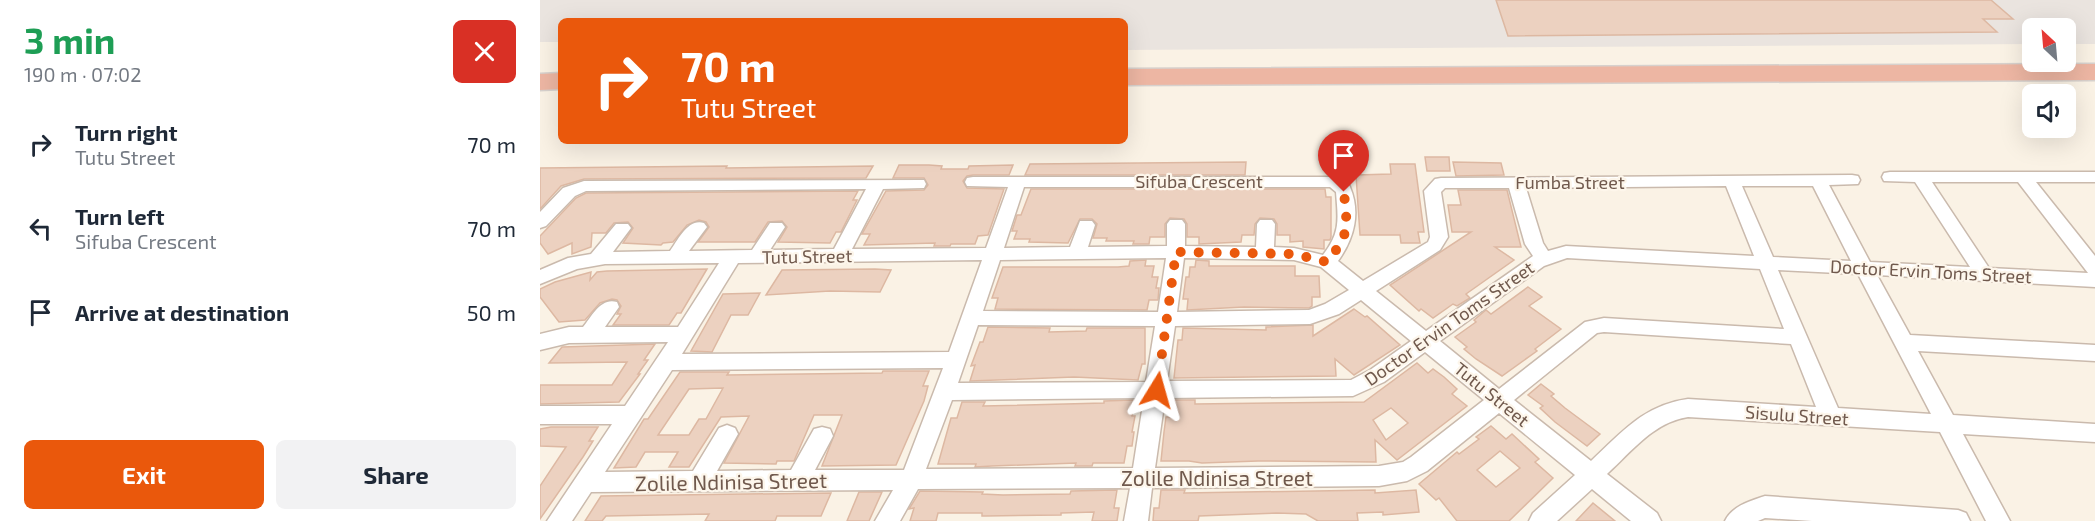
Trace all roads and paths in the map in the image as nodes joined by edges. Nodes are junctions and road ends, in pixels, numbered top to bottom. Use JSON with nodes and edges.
{"nodes":[{"id":1,"x":2095,"y":72,"type":"edge"},
{"id":2,"x":1128,"y":77,"type":"edge"},
{"id":3,"x":540,"y":81,"type":"edge"},
{"id":4,"x":558,"y":81,"type":"edge"},
{"id":5,"x":2095,"y":90,"type":"edge"},
{"id":6,"x":1128,"y":96,"type":"edge"},
{"id":7,"x":540,"y":100,"type":"edge"},
{"id":8,"x":558,"y":100,"type":"edge"},
{"id":9,"x":1890,"y":177,"type":"dead end"},
{"id":10,"x":1920,"y":177,"type":"junction"},
{"id":11,"x":2023,"y":177,"type":"junction"},
{"id":12,"x":2095,"y":177,"type":"edge"},
{"id":13,"x":1818,"y":180,"type":"junction"},
{"id":14,"x":1852,"y":180,"type":"dead end"},
{"id":15,"x":1732,"y":181,"type":"junction"},
{"id":16,"x":973,"y":182,"type":"dead end"},
{"id":17,"x":1018,"y":182,"type":"junction"},
{"id":18,"x":1516,"y":182,"type":"junction"},
{"id":19,"x":877,"y":184,"type":"junction"},
{"id":20,"x":918,"y":184,"type":"dead end"},
{"id":21,"x":540,"y":222,"type":"edge"},
{"id":22,"x":1176,"y":224,"type":"dead end"},
{"id":23,"x":1266,"y":224,"type":"dead end"},
{"id":24,"x":1086,"y":225,"type":"dead end"},
{"id":25,"x":698,"y":227,"type":"dead end"},
{"id":26,"x":776,"y":227,"type":"dead end"},
{"id":27,"x":622,"y":228,"type":"dead end"},
{"id":28,"x":1176,"y":252,"type":"junction"},
{"id":29,"x":1265,"y":253,"type":"junction"},
{"id":30,"x":1077,"y":254,"type":"junction"},
{"id":31,"x":840,"y":255,"type":"junction"},
{"id":32,"x":993,"y":256,"type":"junction"},
{"id":33,"x":757,"y":257,"type":"junction"},
{"id":34,"x":674,"y":258,"type":"junction"},
{"id":35,"x":731,"y":258,"type":"junction"},
{"id":36,"x":1543,"y":258,"type":"junction"},
{"id":37,"x":597,"y":259,"type":"junction"},
{"id":38,"x":1327,"y":262,"type":"junction"},
{"id":39,"x":1766,"y":262,"type":"junction"},
{"id":40,"x":1864,"y":267,"type":"junction"},
{"id":41,"x":2095,"y":269,"type":"edge"},
{"id":42,"x":1983,"y":274,"type":"junction"},
{"id":43,"x":540,"y":277,"type":"edge"},
{"id":44,"x":2095,"y":280,"type":"edge"},
{"id":45,"x":1364,"y":291,"type":"junction"},
{"id":46,"x":610,"y":307,"type":"dead end"},
{"id":47,"x":971,"y":318,"type":"junction"},
{"id":48,"x":1167,"y":319,"type":"junction"},
{"id":49,"x":589,"y":334,"type":"junction"},
{"id":50,"x":684,"y":334,"type":"junction"},
{"id":51,"x":1797,"y":337,"type":"junction"},
{"id":52,"x":1426,"y":341,"type":"junction"},
{"id":53,"x":540,"y":342,"type":"edge"},
{"id":54,"x":1903,"y":342,"type":"junction"},
{"id":55,"x":2095,"y":353,"type":"edge"},
{"id":56,"x":956,"y":360,"type":"junction"},
{"id":57,"x":666,"y":362,"type":"junction"},
{"id":58,"x":1157,"y":390,"type":"junction"},
{"id":59,"x":945,"y":392,"type":"junction"},
{"id":60,"x":1498,"y":400,"type":"junction"},
{"id":61,"x":630,"y":414,"type":"junction"},
{"id":62,"x":540,"y":415,"type":"edge"},
{"id":63,"x":1831,"y":417,"type":"junction"},
{"id":64,"x":1947,"y":424,"type":"junction"},
{"id":65,"x":2095,"y":433,"type":"edge"},
{"id":66,"x":727,"y":434,"type":"dead end"},
{"id":67,"x":822,"y":436,"type":"dead end"},
{"id":68,"x":1590,"y":474,"type":"junction"},
{"id":69,"x":1142,"y":477,"type":"junction"},
{"id":70,"x":700,"y":480,"type":"junction"},
{"id":71,"x":798,"y":480,"type":"junction"},
{"id":72,"x":911,"y":480,"type":"junction"},
{"id":73,"x":585,"y":482,"type":"junction"},
{"id":74,"x":559,"y":521,"type":"edge"},
{"id":75,"x":887,"y":521,"type":"edge"},
{"id":76,"x":1136,"y":521,"type":"edge"},
{"id":77,"x":1542,"y":521,"type":"edge"},
{"id":78,"x":1649,"y":521,"type":"edge"},
{"id":79,"x":1737,"y":521,"type":"edge"},
{"id":80,"x":1958,"y":521,"type":"edge"},
{"id":81,"x":1998,"y":521,"type":"edge"}],
"edges":[{"from":1,"to":2,"type":"highway"},
{"from":3,"to":4,"type":"highway"},
{"from":5,"to":6,"type":"highway"},
{"from":7,"to":8,"type":"highway"},
{"from":9,"to":10,"type":"street"},
{"from":10,"to":11,"type":"street"},
{"from":10,"to":42,"type":"street"},
{"from":11,"to":12,"type":"street"},
{"from":11,"to":41,"type":"street"},
{"from":13,"to":14,"type":"street","name":"Fumba Street"},
{"from":13,"to":15,"type":"street","name":"Fumba Street"},
{"from":13,"to":40,"type":"street"},
{"from":15,"to":18,"type":"street","name":"Fumba Street"},
{"from":15,"to":39,"type":"street"},
{"from":16,"to":17,"type":"street","name":"Sifuba Crescent"},
{"from":17,"to":32,"type":"street"},
{"from":17,"to":38,"type":"street","name":"Sifuba Crescent"},
{"from":18,"to":36,"type":"street"},
{"from":18,"to":45,"type":"street","name":"Fumba Street"},
{"from":19,"to":20,"type":"street"},
{"from":19,"to":21,"type":"street"},
{"from":19,"to":31,"type":"street"},
{"from":22,"to":28,"type":"street"},
{"from":23,"to":29,"type":"street"},
{"from":24,"to":30,"type":"street"},
{"from":25,"to":34,"type":"street"},
{"from":26,"to":33,"type":"street"},
{"from":27,"to":37,"type":"street"},
{"from":28,"to":29,"type":"street","name":"Tutu Street"},
{"from":28,"to":30,"type":"street","name":"Tutu Street"},
{"from":28,"to":48,"type":"street"},
{"from":29,"to":38,"type":"street","name":"Tutu Street"},
{"from":30,"to":32,"type":"street","name":"Tutu Street"},
{"from":31,"to":32,"type":"street","name":"Tutu Street"},
{"from":31,"to":33,"type":"street","name":"Tutu Street"},
{"from":32,"to":47,"type":"street"},
{"from":33,"to":35,"type":"street","name":"Tutu Street"},
{"from":34,"to":35,"type":"street","name":"Tutu Street"},
{"from":34,"to":37,"type":"street","name":"Tutu Street"},
{"from":35,"to":50,"type":"street"},
{"from":36,"to":39,"type":"street","name":"Doctor Ervin Toms Street"},
{"from":36,"to":52,"type":"street","name":"Doctor Ervin Toms Street"},
{"from":37,"to":43,"type":"street","name":"Tutu Street"},
{"from":38,"to":45,"type":"street","name":"Tutu Street"},
{"from":39,"to":40,"type":"street","name":"Doctor Ervin Toms Street"},
{"from":39,"to":51,"type":"street"},
{"from":40,"to":42,"type":"street","name":"Doctor Ervin Toms Street"},
{"from":40,"to":54,"type":"street"},
{"from":42,"to":44,"type":"street","name":"Doctor Ervin Toms Street"},
{"from":45,"to":48,"type":"street"},
{"from":45,"to":52,"type":"street","name":"Tutu Street"},
{"from":46,"to":49,"type":"street"},
{"from":47,"to":48,"type":"street"},
{"from":47,"to":56,"type":"street"},
{"from":48,"to":58,"type":"street"},
{"from":49,"to":50,"type":"street"},
{"from":49,"to":53,"type":"street"},
{"from":50,"to":57,"type":"street"},
{"from":51,"to":60,"type":"street","name":"Zolile Ndinisa Street"},
{"from":51,"to":63,"type":"street"},
{"from":52,"to":58,"type":"street","name":"Doctor Ervin Toms Street"},
{"from":52,"to":60,"type":"street","name":"Tutu Street"},
{"from":54,"to":55,"type":"street"},
{"from":54,"to":64,"type":"street"},
{"from":56,"to":57,"type":"street"},
{"from":56,"to":59,"type":"street"},
{"from":57,"to":61,"type":"street"},
{"from":58,"to":59,"type":"street","name":"Doctor Ervin Toms Street"},
{"from":58,"to":69,"type":"street"},
{"from":59,"to":72,"type":"street"},
{"from":60,"to":68,"type":"street","name":"Tutu Street"},
{"from":60,"to":69,"type":"street","name":"Zolile Ndinisa Street"},
{"from":61,"to":62,"type":"street"},
{"from":61,"to":73,"type":"street"},
{"from":63,"to":64,"type":"street","name":"Sisulu Street"},
{"from":63,"to":68,"type":"street","name":"Sisulu Street"},
{"from":64,"to":65,"type":"street","name":"Sisulu Street"},
{"from":64,"to":81,"type":"street"},
{"from":66,"to":70,"type":"street"},
{"from":67,"to":71,"type":"street"},
{"from":68,"to":77,"type":"street","name":"Sisulu Street"},
{"from":68,"to":78,"type":"street","name":"Tutu Street"},
{"from":69,"to":72,"type":"street","name":"Zolile Ndinisa Street"},
{"from":69,"to":76,"type":"street"},
{"from":70,"to":71,"type":"street","name":"Zolile Ndinisa Street"},
{"from":70,"to":73,"type":"street","name":"Zolile Ndinisa Street"},
{"from":71,"to":72,"type":"street","name":"Zolile Ndinisa Street"},
{"from":72,"to":75,"type":"street"},
{"from":73,"to":74,"type":"street"},
{"from":79,"to":80,"type":"street"}]}
